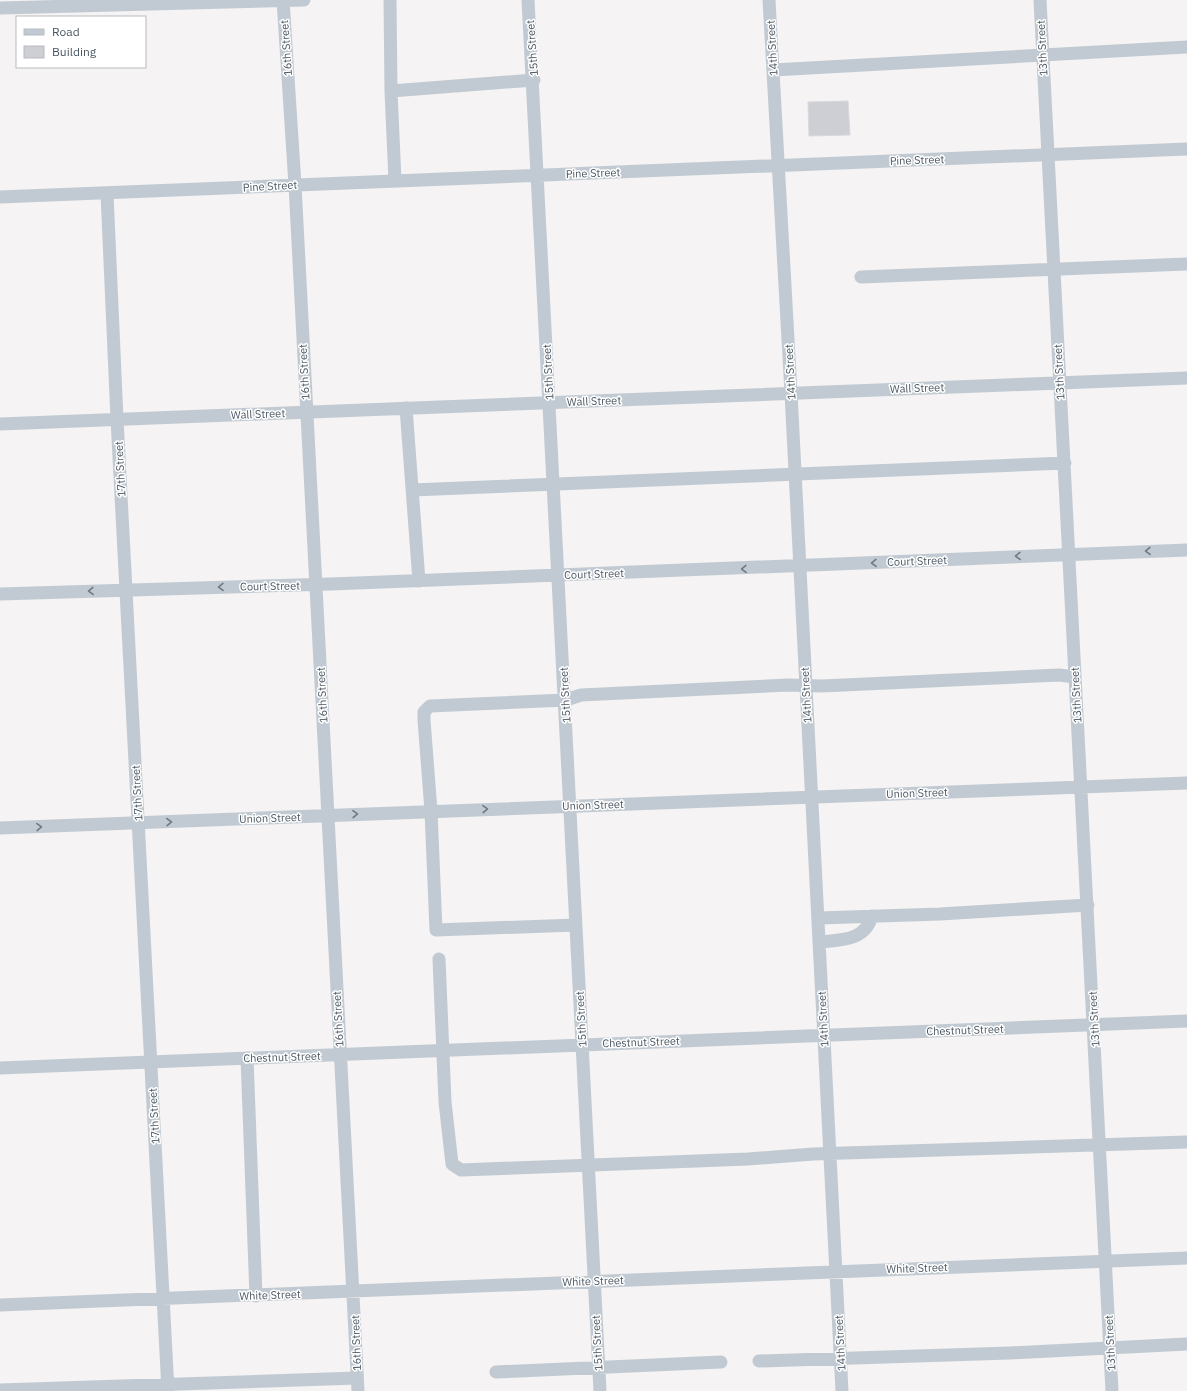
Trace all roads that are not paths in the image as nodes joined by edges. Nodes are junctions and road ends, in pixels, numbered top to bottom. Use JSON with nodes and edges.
{"nodes":[{"id":1,"x":304,"y":0,"type":"edge"},
{"id":2,"x":390,"y":0,"type":"edge"},
{"id":3,"x":528,"y":0,"type":"edge"},
{"id":4,"x":769,"y":0,"type":"edge"},
{"id":5,"x":1040,"y":0,"type":"edge"},
{"id":6,"x":283,"y":1,"type":"edge"},
{"id":7,"x":38,"y":3,"type":"edge"},
{"id":8,"x":0,"y":8,"type":"edge"},
{"id":9,"x":1187,"y":47,"type":"edge"},
{"id":10,"x":1043,"y":56,"type":"junction"},
{"id":11,"x":773,"y":70,"type":"junction"},
{"id":12,"x":534,"y":80,"type":"junction"},
{"id":13,"x":391,"y":91,"type":"junction"},
{"id":14,"x":1187,"y":149,"type":"edge"},
{"id":15,"x":1049,"y":154,"type":"junction"},
{"id":16,"x":779,"y":166,"type":"junction"},
{"id":17,"x":538,"y":175,"type":"junction"},
{"id":18,"x":395,"y":181,"type":"junction"},
{"id":19,"x":295,"y":185,"type":"junction"},
{"id":20,"x":107,"y":194,"type":"junction"},
{"id":21,"x":0,"y":198,"type":"edge"},
{"id":22,"x":1187,"y":264,"type":"edge"},
{"id":23,"x":1054,"y":269,"type":"junction"},
{"id":24,"x":861,"y":277,"type":"dead end"},
{"id":25,"x":1187,"y":378,"type":"edge"},
{"id":26,"x":1059,"y":382,"type":"junction"},
{"id":27,"x":791,"y":394,"type":"junction"},
{"id":28,"x":550,"y":403,"type":"junction"},
{"id":29,"x":406,"y":408,"type":"junction"},
{"id":30,"x":306,"y":412,"type":"junction"},
{"id":31,"x":117,"y":419,"type":"junction"},
{"id":32,"x":0,"y":424,"type":"edge"},
{"id":33,"x":1064,"y":463,"type":"junction"},
{"id":34,"x":795,"y":474,"type":"junction"},
{"id":35,"x":553,"y":485,"type":"junction"},
{"id":36,"x":412,"y":490,"type":"junction"},
{"id":37,"x":1187,"y":550,"type":"edge"},
{"id":38,"x":1069,"y":555,"type":"junction"},
{"id":39,"x":800,"y":566,"type":"junction"},
{"id":40,"x":559,"y":575,"type":"junction"},
{"id":41,"x":419,"y":581,"type":"junction"},
{"id":42,"x":316,"y":585,"type":"junction"},
{"id":43,"x":127,"y":589,"type":"junction"},
{"id":44,"x":0,"y":594,"type":"edge"},
{"id":45,"x":1075,"y":678,"type":"junction"},
{"id":46,"x":806,"y":686,"type":"junction"},
{"id":47,"x":566,"y":700,"type":"junction"},
{"id":48,"x":1187,"y":783,"type":"edge"},
{"id":49,"x":1081,"y":787,"type":"junction"},
{"id":50,"x":811,"y":797,"type":"junction"},
{"id":51,"x":570,"y":806,"type":"junction"},
{"id":52,"x":430,"y":811,"type":"junction"},
{"id":53,"x":327,"y":816,"type":"junction"},
{"id":54,"x":139,"y":823,"type":"junction"},
{"id":55,"x":0,"y":828,"type":"edge"},
{"id":56,"x":1088,"y":905,"type":"junction"},
{"id":57,"x":872,"y":916,"type":"junction"},
{"id":58,"x":819,"y":918,"type":"junction"},
{"id":59,"x":576,"y":925,"type":"junction"},
{"id":60,"x":819,"y":942,"type":"junction"},
{"id":61,"x":439,"y":959,"type":"dead end"},
{"id":62,"x":1187,"y":1021,"type":"edge"},
{"id":63,"x":1094,"y":1025,"type":"junction"},
{"id":64,"x":824,"y":1035,"type":"junction"},
{"id":65,"x":582,"y":1045,"type":"junction"},
{"id":66,"x":443,"y":1051,"type":"junction"},
{"id":67,"x":340,"y":1055,"type":"junction"},
{"id":68,"x":247,"y":1058,"type":"junction"},
{"id":69,"x":151,"y":1062,"type":"junction"},
{"id":70,"x":0,"y":1068,"type":"edge"},
{"id":71,"x":1187,"y":1142,"type":"edge"},
{"id":72,"x":1100,"y":1146,"type":"junction"},
{"id":73,"x":830,"y":1154,"type":"junction"},
{"id":74,"x":589,"y":1165,"type":"junction"},
{"id":75,"x":1187,"y":1258,"type":"edge"},
{"id":76,"x":1106,"y":1261,"type":"junction"},
{"id":77,"x":836,"y":1272,"type":"junction"},
{"id":78,"x":595,"y":1281,"type":"junction"},
{"id":79,"x":354,"y":1292,"type":"junction"},
{"id":80,"x":256,"y":1296,"type":"junction"},
{"id":81,"x":163,"y":1299,"type":"junction"},
{"id":82,"x":0,"y":1305,"type":"edge"},
{"id":83,"x":1187,"y":1344,"type":"edge"},
{"id":84,"x":1110,"y":1347,"type":"junction"},
{"id":85,"x":841,"y":1357,"type":"junction"},
{"id":86,"x":759,"y":1360,"type":"dead end"},
{"id":87,"x":721,"y":1362,"type":"dead end"},
{"id":88,"x":598,"y":1368,"type":"junction"},
{"id":89,"x":496,"y":1372,"type":"dead end"},
{"id":90,"x":358,"y":1384,"type":"edge"},
{"id":91,"x":168,"y":1387,"type":"edge"},
{"id":92,"x":0,"y":1390,"type":"edge"},
{"id":93,"x":600,"y":1391,"type":"edge"},
{"id":94,"x":842,"y":1391,"type":"edge"},
{"id":95,"x":1112,"y":1391,"type":"edge"}],
"edges":[{"from":1,"to":6,"type":"street"},
{"from":2,"to":13,"type":"street"},
{"from":3,"to":12,"type":"street","name":"15th Street"},
{"from":4,"to":11,"type":"street","name":"14th Street"},
{"from":5,"to":10,"type":"street","name":"13th Street"},
{"from":6,"to":7,"type":"street"},
{"from":6,"to":19,"type":"street","name":"16th Street"},
{"from":7,"to":8,"type":"street"},
{"from":9,"to":10,"type":"street"},
{"from":10,"to":11,"type":"street"},
{"from":10,"to":15,"type":"street","name":"13th Street"},
{"from":11,"to":16,"type":"street","name":"14th Street"},
{"from":12,"to":13,"type":"street"},
{"from":12,"to":17,"type":"street","name":"15th Street"},
{"from":13,"to":18,"type":"street"},
{"from":14,"to":15,"type":"street","name":"Pine Street"},
{"from":15,"to":16,"type":"street","name":"Pine Street"},
{"from":15,"to":23,"type":"street","name":"13th Street"},
{"from":16,"to":17,"type":"street","name":"Pine Street"},
{"from":16,"to":27,"type":"street","name":"14th Street"},
{"from":17,"to":18,"type":"street","name":"Pine Street"},
{"from":17,"to":28,"type":"street","name":"15th Street"},
{"from":18,"to":19,"type":"street","name":"Pine Street"},
{"from":19,"to":20,"type":"street","name":"Pine Street"},
{"from":19,"to":30,"type":"street","name":"16th Street"},
{"from":20,"to":21,"type":"street","name":"Pine Street"},
{"from":20,"to":31,"type":"street","name":"17th Street"},
{"from":22,"to":23,"type":"street"},
{"from":23,"to":24,"type":"street"},
{"from":23,"to":26,"type":"street","name":"13th Street"},
{"from":25,"to":26,"type":"street","name":"Wall Street"},
{"from":26,"to":27,"type":"street","name":"Wall Street"},
{"from":26,"to":33,"type":"street","name":"13th Street"},
{"from":27,"to":28,"type":"street","name":"Wall Street"},
{"from":27,"to":34,"type":"street","name":"14th Street"},
{"from":28,"to":29,"type":"street","name":"Wall Street"},
{"from":28,"to":35,"type":"street","name":"15th Street"},
{"from":29,"to":30,"type":"street","name":"Wall Street"},
{"from":29,"to":36,"type":"street"},
{"from":30,"to":31,"type":"street","name":"Wall Street"},
{"from":30,"to":42,"type":"street","name":"16th Street"},
{"from":31,"to":32,"type":"street","name":"Wall Street"},
{"from":31,"to":43,"type":"street","name":"17th Street"},
{"from":33,"to":34,"type":"street"},
{"from":33,"to":38,"type":"street","name":"13th Street"},
{"from":34,"to":35,"type":"street"},
{"from":34,"to":39,"type":"street","name":"14th Street"},
{"from":35,"to":36,"type":"street"},
{"from":35,"to":40,"type":"street","name":"15th Street"},
{"from":36,"to":41,"type":"street"},
{"from":37,"to":38,"type":"street","name":"Court Street","one_way":true},
{"from":38,"to":39,"type":"street","name":"Court Street","one_way":true},
{"from":38,"to":45,"type":"street","name":"13th Street"},
{"from":39,"to":40,"type":"street","name":"Court Street","one_way":true},
{"from":39,"to":46,"type":"street","name":"14th Street"},
{"from":40,"to":41,"type":"street","name":"Court Street"},
{"from":40,"to":47,"type":"street","name":"15th Street"},
{"from":41,"to":42,"type":"street","name":"Court Street"},
{"from":42,"to":43,"type":"street","name":"Court Street","one_way":true},
{"from":42,"to":53,"type":"street","name":"16th Street"},
{"from":43,"to":44,"type":"street","name":"Court Street","one_way":true},
{"from":43,"to":54,"type":"street","name":"17th Street"},
{"from":45,"to":46,"type":"street"},
{"from":45,"to":49,"type":"street","name":"13th Street"},
{"from":46,"to":47,"type":"street"},
{"from":46,"to":50,"type":"street","name":"14th Street"},
{"from":47,"to":51,"type":"street","name":"15th Street"},
{"from":47,"to":52,"type":"street"},
{"from":48,"to":49,"type":"street","name":"Union Street"},
{"from":49,"to":50,"type":"street","name":"Union Street"},
{"from":49,"to":56,"type":"street","name":"13th Street"},
{"from":50,"to":51,"type":"street","name":"Union Street"},
{"from":50,"to":58,"type":"street","name":"14th Street"},
{"from":52,"to":51,"type":"street","name":"Union Street","one_way":true},
{"from":51,"to":59,"type":"street","name":"15th Street"},
{"from":53,"to":52,"type":"street","name":"Union Street","one_way":true},
{"from":52,"to":59,"type":"street"},
{"from":54,"to":53,"type":"street","name":"Union Street","one_way":true},
{"from":53,"to":67,"type":"street","name":"16th Street"},
{"from":55,"to":54,"type":"street","name":"Union Street","one_way":true},
{"from":54,"to":69,"type":"street","name":"17th Street"},
{"from":56,"to":57,"type":"street"},
{"from":56,"to":63,"type":"street","name":"13th Street"},
{"from":57,"to":58,"type":"street"},
{"from":57,"to":60,"type":"street"},
{"from":58,"to":60,"type":"street","name":"14th Street"},
{"from":59,"to":65,"type":"street","name":"15th Street"},
{"from":60,"to":64,"type":"street","name":"14th Street"},
{"from":61,"to":66,"type":"street"},
{"from":62,"to":63,"type":"street","name":"Chestnut Street"},
{"from":63,"to":64,"type":"street","name":"Chestnut Street"},
{"from":63,"to":72,"type":"street","name":"13th Street"},
{"from":64,"to":65,"type":"street","name":"Chestnut Street"},
{"from":64,"to":73,"type":"street","name":"14th Street"},
{"from":65,"to":66,"type":"street","name":"Chestnut Street"},
{"from":65,"to":74,"type":"street","name":"15th Street"},
{"from":66,"to":67,"type":"street","name":"Chestnut Street"},
{"from":66,"to":74,"type":"street"},
{"from":67,"to":68,"type":"street","name":"Chestnut Street"},
{"from":67,"to":79,"type":"street","name":"16th Street"},
{"from":68,"to":69,"type":"street","name":"Chestnut Street"},
{"from":68,"to":80,"type":"street"},
{"from":69,"to":70,"type":"street","name":"Chestnut Street"},
{"from":69,"to":81,"type":"street","name":"17th Street"},
{"from":71,"to":72,"type":"street"},
{"from":72,"to":73,"type":"street"},
{"from":72,"to":76,"type":"street","name":"13th Street"},
{"from":73,"to":74,"type":"street"},
{"from":73,"to":77,"type":"street","name":"14th Street"},
{"from":74,"to":78,"type":"street","name":"15th Street"},
{"from":75,"to":76,"type":"street","name":"White Street"},
{"from":76,"to":77,"type":"street","name":"White Street"},
{"from":76,"to":84,"type":"street","name":"13th Street"},
{"from":77,"to":78,"type":"street","name":"White Street"},
{"from":77,"to":85,"type":"street","name":"14th Street"},
{"from":78,"to":79,"type":"street","name":"White Street"},
{"from":78,"to":88,"type":"street","name":"15th Street"},
{"from":79,"to":80,"type":"street","name":"White Street"},
{"from":79,"to":90,"type":"street","name":"16th Street"},
{"from":80,"to":81,"type":"street","name":"White Street"},
{"from":81,"to":82,"type":"street","name":"White Street"},
{"from":81,"to":91,"type":"street","name":"17th Street"},
{"from":83,"to":84,"type":"street"},
{"from":84,"to":85,"type":"street"},
{"from":84,"to":95,"type":"street","name":"13th Street"},
{"from":85,"to":86,"type":"street"},
{"from":85,"to":94,"type":"street","name":"14th Street"},
{"from":87,"to":88,"type":"street"},
{"from":88,"to":89,"type":"street"},
{"from":88,"to":93,"type":"street","name":"15th Street"},
{"from":90,"to":91,"type":"street"},
{"from":91,"to":92,"type":"street"}]}
